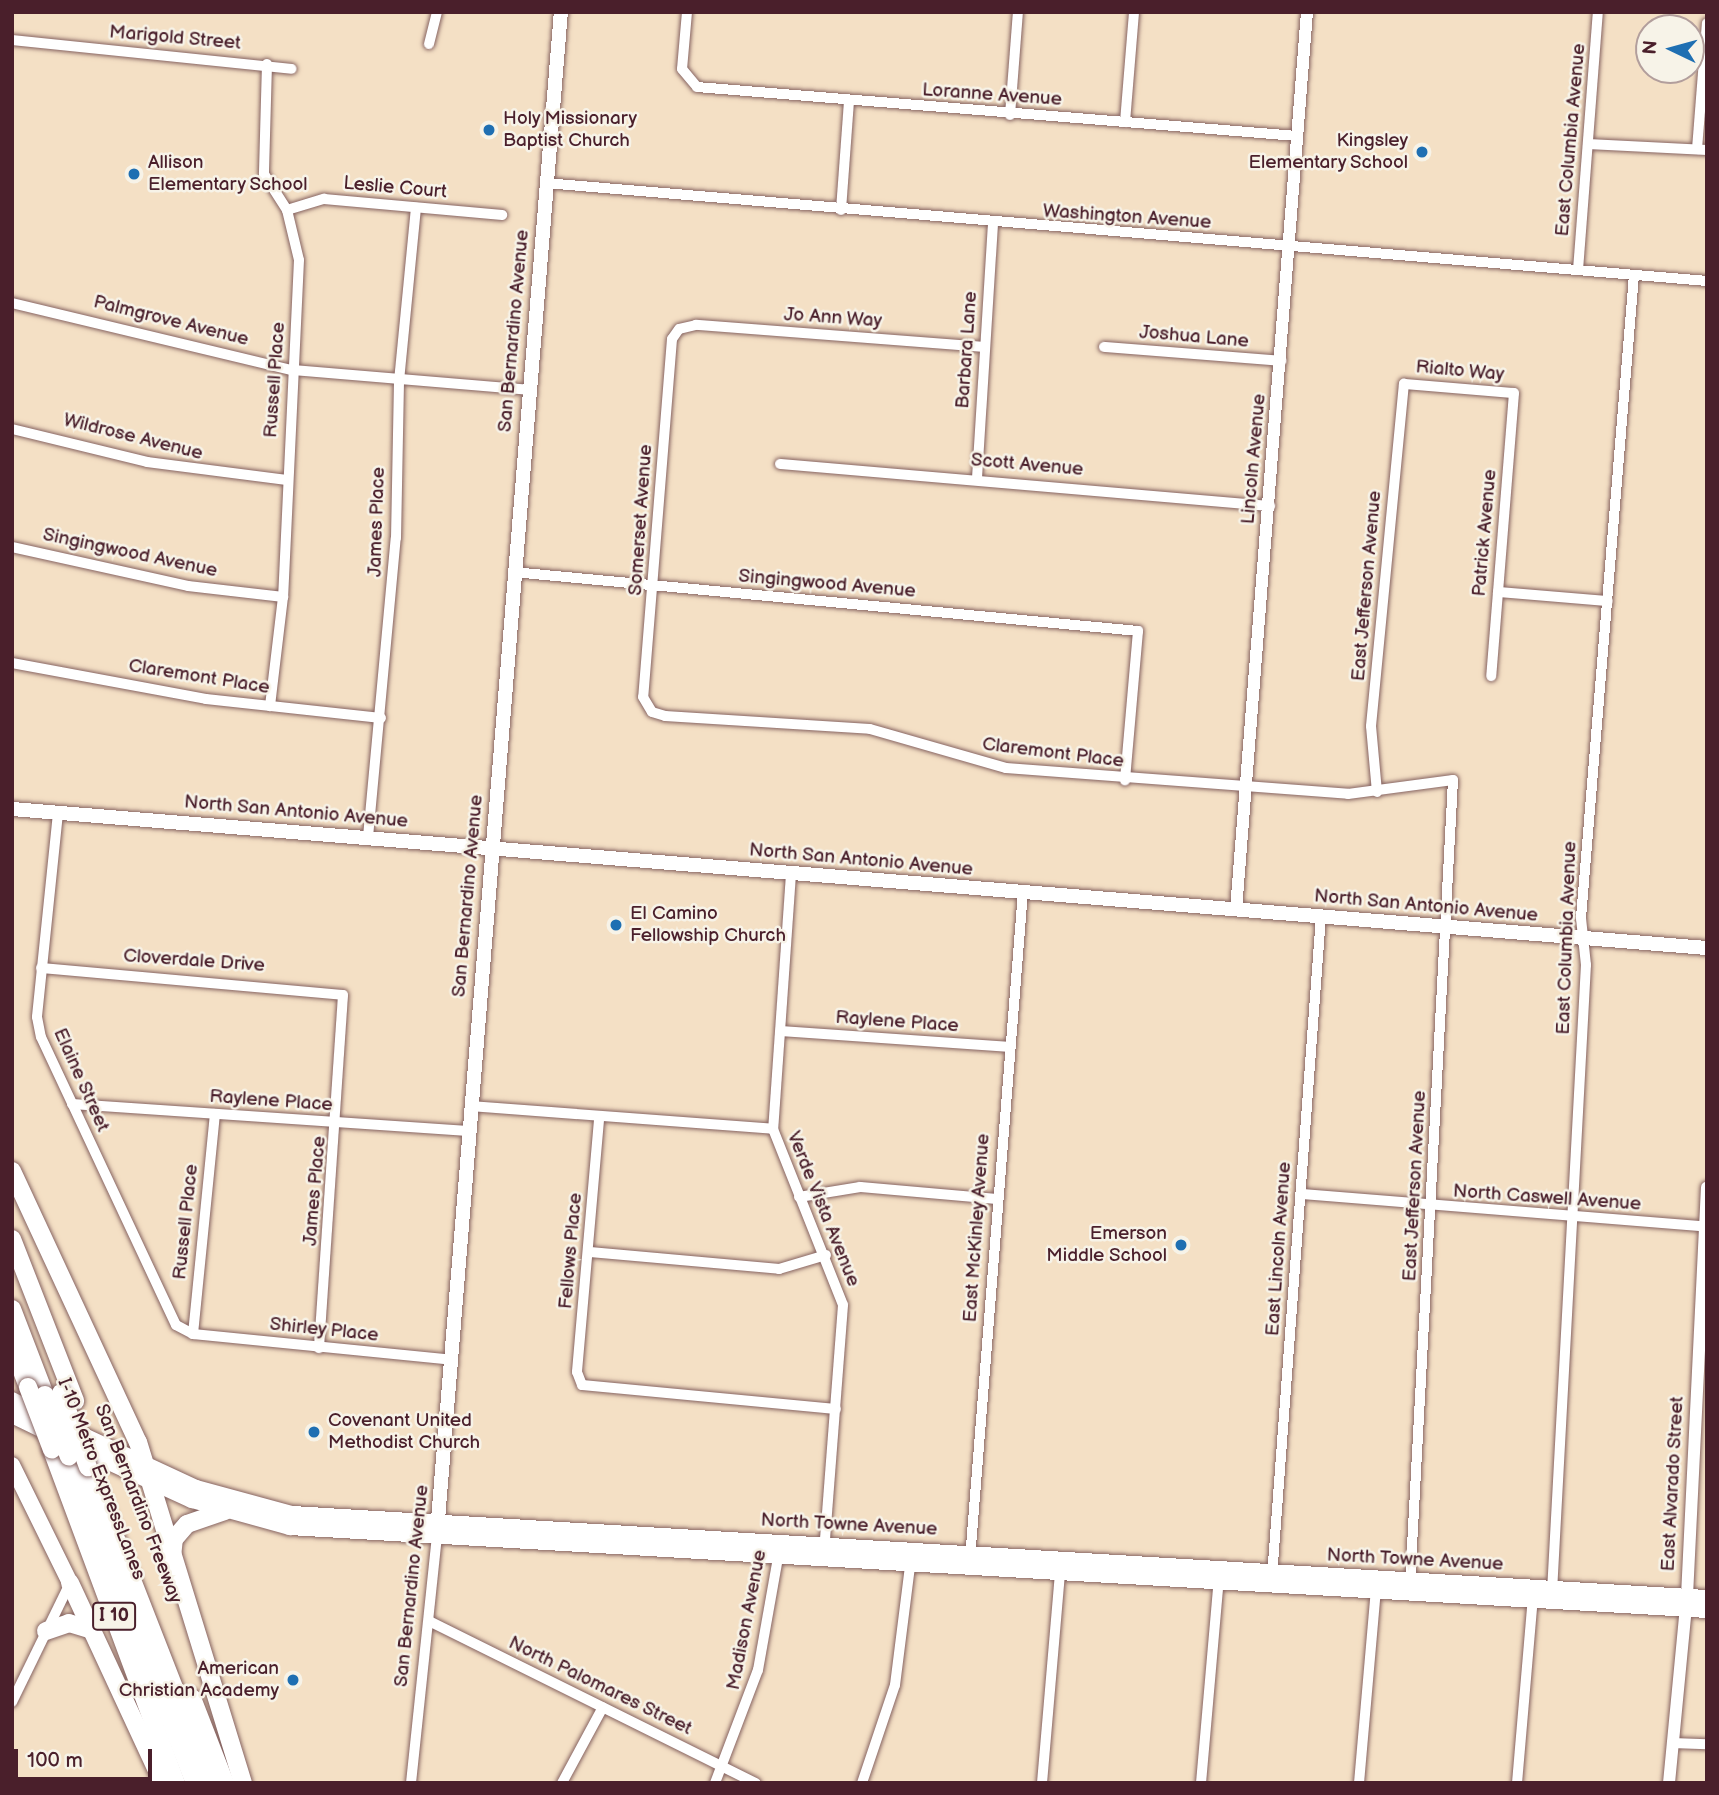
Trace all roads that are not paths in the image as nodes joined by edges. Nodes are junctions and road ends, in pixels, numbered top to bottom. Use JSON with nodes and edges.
{"nodes":[{"id":1,"x":437,"y":12,"type":"edge"},
{"id":2,"x":561,"y":12,"type":"edge"},
{"id":3,"x":687,"y":12,"type":"edge"},
{"id":4,"x":1018,"y":12,"type":"edge"},
{"id":5,"x":1134,"y":12,"type":"edge"},
{"id":6,"x":1307,"y":12,"type":"edge"},
{"id":7,"x":1598,"y":12,"type":"edge"},
{"id":8,"x":1707,"y":23,"type":"edge"},
{"id":9,"x":12,"y":40,"type":"edge"},
{"id":10,"x":429,"y":44,"type":"dead end"},
{"id":11,"x":267,"y":64,"type":"junction"},
{"id":12,"x":292,"y":69,"type":"dead end"},
{"id":13,"x":849,"y":102,"type":"junction"},
{"id":14,"x":1010,"y":115,"type":"junction"},
{"id":15,"x":1125,"y":122,"type":"junction"},
{"id":16,"x":1297,"y":136,"type":"junction"},
{"id":17,"x":1588,"y":144,"type":"junction"},
{"id":18,"x":1702,"y":150,"type":"edge"},
{"id":19,"x":545,"y":183,"type":"junction"},
{"id":20,"x":416,"y":208,"type":"junction"},
{"id":21,"x":287,"y":210,"type":"junction"},
{"id":22,"x":841,"y":210,"type":"junction"},
{"id":23,"x":502,"y":215,"type":"dead end"},
{"id":24,"x":993,"y":224,"type":"junction"},
{"id":25,"x":1287,"y":247,"type":"junction"},
{"id":26,"x":1578,"y":270,"type":"junction"},
{"id":27,"x":1634,"y":275,"type":"junction"},
{"id":28,"x":1707,"y":281,"type":"edge"},
{"id":29,"x":12,"y":303,"type":"edge"},
{"id":30,"x":679,"y":329,"type":"joint"},
{"id":31,"x":985,"y":347,"type":"junction"},
{"id":32,"x":1104,"y":347,"type":"dead end"},
{"id":33,"x":1281,"y":361,"type":"junction"},
{"id":34,"x":292,"y":370,"type":"junction"},
{"id":35,"x":399,"y":381,"type":"junction"},
{"id":36,"x":1404,"y":384,"type":"joint"},
{"id":37,"x":529,"y":390,"type":"junction"},
{"id":38,"x":1514,"y":393,"type":"joint"},
{"id":39,"x":12,"y":429,"type":"edge"},
{"id":40,"x":780,"y":464,"type":"dead end"},
{"id":41,"x":976,"y":478,"type":"junction"},
{"id":42,"x":287,"y":480,"type":"junction"},
{"id":43,"x":1270,"y":506,"type":"junction"},
{"id":44,"x":12,"y":547,"type":"edge"},
{"id":45,"x":513,"y":572,"type":"junction"},
{"id":46,"x":654,"y":587,"type":"junction"},
{"id":47,"x":1498,"y":592,"type":"junction"},
{"id":48,"x":283,"y":597,"type":"junction"},
{"id":49,"x":1608,"y":601,"type":"junction"},
{"id":50,"x":12,"y":663,"type":"edge"},
{"id":51,"x":1491,"y":676,"type":"dead end"},
{"id":52,"x":270,"y":706,"type":"junction"},
{"id":53,"x":652,"y":712,"type":"joint"},
{"id":54,"x":381,"y":718,"type":"junction"},
{"id":55,"x":1125,"y":780,"type":"junction"},
{"id":56,"x":1453,"y":780,"type":"joint"},
{"id":57,"x":1245,"y":786,"type":"junction"},
{"id":58,"x":1377,"y":792,"type":"junction"},
{"id":59,"x":12,"y":809,"type":"edge"},
{"id":60,"x":58,"y":813,"type":"junction"},
{"id":61,"x":368,"y":837,"type":"junction"},
{"id":62,"x":491,"y":849,"type":"junction"},
{"id":63,"x":791,"y":874,"type":"junction"},
{"id":64,"x":1023,"y":892,"type":"junction"},
{"id":65,"x":1236,"y":910,"type":"junction"},
{"id":66,"x":1321,"y":916,"type":"junction"},
{"id":67,"x":1444,"y":926,"type":"junction"},
{"id":68,"x":1586,"y":938,"type":"junction"},
{"id":69,"x":1707,"y":948,"type":"edge"},
{"id":70,"x":41,"y":968,"type":"junction"},
{"id":71,"x":343,"y":995,"type":"joint"},
{"id":72,"x":782,"y":1031,"type":"junction"},
{"id":73,"x":1009,"y":1047,"type":"junction"},
{"id":74,"x":72,"y":1104,"type":"junction"},
{"id":75,"x":470,"y":1106,"type":"junction"},
{"id":76,"x":215,"y":1114,"type":"junction"},
{"id":77,"x":599,"y":1120,"type":"junction"},
{"id":78,"x":338,"y":1124,"type":"junction"},
{"id":79,"x":772,"y":1129,"type":"junction"},
{"id":80,"x":468,"y":1131,"type":"junction"},
{"id":81,"x":12,"y":1171,"type":"edge"},
{"id":82,"x":1707,"y":1187,"type":"edge"},
{"id":83,"x":1301,"y":1194,"type":"junction"},
{"id":84,"x":799,"y":1197,"type":"junction"},
{"id":85,"x":997,"y":1199,"type":"junction"},
{"id":86,"x":1431,"y":1206,"type":"junction"},
{"id":87,"x":1570,"y":1219,"type":"junction"},
{"id":88,"x":1705,"y":1227,"type":"edge"},
{"id":89,"x":12,"y":1240,"type":"edge"},
{"id":90,"x":590,"y":1252,"type":"junction"},
{"id":91,"x":826,"y":1255,"type":"junction"},
{"id":92,"x":12,"y":1272,"type":"edge"},
{"id":93,"x":12,"y":1309,"type":"edge"},
{"id":94,"x":193,"y":1334,"type":"junction"},
{"id":95,"x":12,"y":1345,"type":"edge"},
{"id":96,"x":319,"y":1348,"type":"junction"},
{"id":97,"x":452,"y":1360,"type":"junction"},
{"id":98,"x":61,"y":1397,"type":"junction"},
{"id":99,"x":13,"y":1409,"type":"edge"},
{"id":100,"x":836,"y":1409,"type":"junction"},
{"id":101,"x":12,"y":1465,"type":"edge"},
{"id":102,"x":95,"y":1470,"type":"junction"},
{"id":103,"x":147,"y":1474,"type":"junction"},
{"id":104,"x":225,"y":1511,"type":"junction"},
{"id":105,"x":437,"y":1531,"type":"junction"},
{"id":106,"x":780,"y":1548,"type":"junction"},
{"id":107,"x":824,"y":1551,"type":"junction"},
{"id":108,"x":912,"y":1555,"type":"junction"},
{"id":109,"x":970,"y":1560,"type":"junction"},
{"id":110,"x":171,"y":1564,"type":"junction"},
{"id":111,"x":1060,"y":1572,"type":"junction"},
{"id":112,"x":1219,"y":1574,"type":"junction"},
{"id":113,"x":1272,"y":1578,"type":"junction"},
{"id":114,"x":70,"y":1583,"type":"junction"},
{"id":115,"x":1377,"y":1585,"type":"junction"},
{"id":116,"x":1409,"y":1587,"type":"junction"},
{"id":117,"x":1533,"y":1595,"type":"junction"},
{"id":118,"x":1551,"y":1596,"type":"junction"},
{"id":119,"x":1707,"y":1598,"type":"edge"},
{"id":120,"x":1686,"y":1602,"type":"junction"},
{"id":121,"x":1707,"y":1610,"type":"edge"},
{"id":122,"x":429,"y":1621,"type":"junction"},
{"id":123,"x":92,"y":1629,"type":"junction"},
{"id":124,"x":46,"y":1631,"type":"junction"},
{"id":125,"x":12,"y":1702,"type":"edge"},
{"id":126,"x":603,"y":1707,"type":"junction"},
{"id":127,"x":1672,"y":1742,"type":"junction"},
{"id":128,"x":1707,"y":1744,"type":"edge"},
{"id":129,"x":724,"y":1767,"type":"junction"},
{"id":130,"x":163,"y":1783,"type":"edge"},
{"id":131,"x":176,"y":1783,"type":"edge"},
{"id":132,"x":195,"y":1783,"type":"edge"},
{"id":133,"x":211,"y":1783,"type":"edge"},
{"id":134,"x":225,"y":1783,"type":"edge"},
{"id":135,"x":243,"y":1783,"type":"edge"},
{"id":136,"x":411,"y":1783,"type":"edge"},
{"id":137,"x":562,"y":1783,"type":"edge"},
{"id":138,"x":715,"y":1783,"type":"edge"},
{"id":139,"x":756,"y":1783,"type":"edge"},
{"id":140,"x":862,"y":1783,"type":"edge"},
{"id":141,"x":1042,"y":1783,"type":"edge"},
{"id":142,"x":1201,"y":1783,"type":"edge"},
{"id":143,"x":1359,"y":1783,"type":"edge"},
{"id":144,"x":1517,"y":1783,"type":"edge"},
{"id":145,"x":1669,"y":1783,"type":"edge"}],
"edges":[{"from":1,"to":10,"type":"street"},
{"from":2,"to":19,"type":"main road","name":"San Bernardino Avenue"},
{"from":3,"to":13,"type":"street","name":"Loranne Avenue"},
{"from":4,"to":14,"type":"street"},
{"from":5,"to":15,"type":"street"},
{"from":6,"to":16,"type":"street","name":"Lincoln Avenue"},
{"from":7,"to":17,"type":"street","name":"East Columbia Avenue"},
{"from":8,"to":18,"type":"street"},
{"from":9,"to":11,"type":"street","name":"Marigold Street"},
{"from":11,"to":12,"type":"street","name":"Marigold Street"},
{"from":11,"to":21,"type":"street","name":"Russell Place"},
{"from":13,"to":14,"type":"street","name":"Loranne Avenue"},
{"from":13,"to":22,"type":"street"},
{"from":14,"to":15,"type":"street","name":"Loranne Avenue"},
{"from":15,"to":16,"type":"street","name":"Loranne Avenue"},
{"from":16,"to":25,"type":"street","name":"Lincoln Avenue"},
{"from":17,"to":18,"type":"street"},
{"from":17,"to":26,"type":"street","name":"East Columbia Avenue"},
{"from":19,"to":22,"type":"street","name":"Washington Avenue"},
{"from":19,"to":37,"type":"main road","name":"San Bernardino Avenue"},
{"from":20,"to":21,"type":"street","name":"Leslie Court"},
{"from":20,"to":23,"type":"street","name":"Leslie Court"},
{"from":20,"to":35,"type":"street","name":"James Place"},
{"from":21,"to":34,"type":"street","name":"Russell Place"},
{"from":22,"to":24,"type":"street","name":"Washington Avenue"},
{"from":24,"to":25,"type":"street","name":"Washington Avenue"},
{"from":24,"to":31,"type":"street","name":"Barbara Lane"},
{"from":25,"to":26,"type":"street","name":"Washington Avenue"},
{"from":25,"to":33,"type":"street","name":"Lincoln Avenue"},
{"from":26,"to":27,"type":"street","name":"Washington Avenue"},
{"from":27,"to":28,"type":"street","name":"Washington Avenue"},
{"from":27,"to":49,"type":"street","name":"East Columbia Avenue"},
{"from":29,"to":34,"type":"street","name":"Palmgrove Avenue"},
{"from":30,"to":31,"type":"street","name":"Jo Ann Way"},
{"from":30,"to":46,"type":"street","name":"Somerset Avenue"},
{"from":31,"to":41,"type":"street","name":"Barbara Lane"},
{"from":32,"to":33,"type":"street","name":"Joshua Lane"},
{"from":33,"to":43,"type":"street","name":"Lincoln Avenue"},
{"from":34,"to":35,"type":"street","name":"Palmgrove Avenue"},
{"from":34,"to":42,"type":"street","name":"Russell Place"},
{"from":35,"to":37,"type":"street","name":"Palmgrove Avenue"},
{"from":35,"to":54,"type":"street","name":"James Place"},
{"from":36,"to":38,"type":"street","name":"Rialto Way"},
{"from":36,"to":58,"type":"street","name":"East Jefferson Avenue"},
{"from":37,"to":45,"type":"main road","name":"San Bernardino Avenue"},
{"from":38,"to":47,"type":"street","name":"Patrick Avenue"},
{"from":39,"to":42,"type":"street","name":"Wildrose Avenue"},
{"from":40,"to":41,"type":"street","name":"Scott Avenue"},
{"from":41,"to":43,"type":"street","name":"Scott Avenue"},
{"from":42,"to":48,"type":"street","name":"Russell Place"},
{"from":43,"to":57,"type":"street","name":"Lincoln Avenue"},
{"from":44,"to":48,"type":"street","name":"Singingwood Avenue"},
{"from":45,"to":46,"type":"street","name":"Singingwood Avenue"},
{"from":45,"to":62,"type":"main road","name":"San Bernardino Avenue"},
{"from":46,"to":53,"type":"street","name":"Somerset Avenue"},
{"from":46,"to":55,"type":"street","name":"Singingwood Avenue"},
{"from":47,"to":49,"type":"street"},
{"from":47,"to":51,"type":"street","name":"Patrick Avenue"},
{"from":48,"to":52,"type":"street","name":"Russell Place"},
{"from":49,"to":68,"type":"street","name":"East Columbia Avenue"},
{"from":50,"to":52,"type":"street","name":"Claremont Place"},
{"from":52,"to":54,"type":"street","name":"Claremont Place"},
{"from":53,"to":55,"type":"street","name":"Claremont Place"},
{"from":54,"to":61,"type":"street","name":"James Place"},
{"from":55,"to":57,"type":"street","name":"Claremont Place"},
{"from":56,"to":58,"type":"street","name":"Claremont Place"},
{"from":56,"to":67,"type":"street","name":"East Jefferson Avenue"},
{"from":57,"to":58,"type":"street","name":"Claremont Place"},
{"from":57,"to":65,"type":"street","name":"Lincoln Avenue"},
{"from":59,"to":60,"type":"main road","name":"North San Antonio Avenue"},
{"from":60,"to":61,"type":"main road","name":"North San Antonio Avenue"},
{"from":60,"to":70,"type":"street","name":"Elaine Street"},
{"from":61,"to":62,"type":"main road","name":"North San Antonio Avenue"},
{"from":62,"to":63,"type":"main road","name":"North San Antonio Avenue"},
{"from":62,"to":75,"type":"main road","name":"San Bernardino Avenue"},
{"from":63,"to":64,"type":"main road","name":"North San Antonio Avenue"},
{"from":63,"to":72,"type":"street","name":"Verde Vista Avenue"},
{"from":64,"to":65,"type":"main road","name":"North San Antonio Avenue"},
{"from":64,"to":73,"type":"street","name":"East McKinley Avenue"},
{"from":65,"to":66,"type":"main road","name":"North San Antonio Avenue"},
{"from":66,"to":67,"type":"main road","name":"North San Antonio Avenue"},
{"from":66,"to":83,"type":"street","name":"East Lincoln Avenue"},
{"from":67,"to":68,"type":"main road","name":"North San Antonio Avenue"},
{"from":67,"to":86,"type":"street","name":"East Jefferson Avenue"},
{"from":68,"to":69,"type":"main road","name":"North San Antonio Avenue"},
{"from":68,"to":87,"type":"street","name":"East Columbia Avenue"},
{"from":70,"to":71,"type":"street","name":"Cloverdale Drive"},
{"from":70,"to":74,"type":"street","name":"Elaine Street"},
{"from":71,"to":78,"type":"street","name":"James Place"},
{"from":72,"to":73,"type":"street","name":"Raylene Place"},
{"from":72,"to":79,"type":"street","name":"Verde Vista Avenue"},
{"from":73,"to":85,"type":"street","name":"East McKinley Avenue"},
{"from":74,"to":76,"type":"street","name":"Raylene Place"},
{"from":74,"to":94,"type":"street","name":"Elaine Street"},
{"from":75,"to":77,"type":"street"},
{"from":75,"to":80,"type":"main road","name":"San Bernardino Avenue"},
{"from":76,"to":78,"type":"street","name":"Raylene Place"},
{"from":76,"to":94,"type":"street","name":"Russell Place"},
{"from":77,"to":79,"type":"street"},
{"from":77,"to":90,"type":"street","name":"Fellows Place"},
{"from":78,"to":80,"type":"street","name":"Raylene Place"},
{"from":78,"to":96,"type":"street","name":"James Place"},
{"from":79,"to":84,"type":"street","name":"Verde Vista Avenue"},
{"from":80,"to":97,"type":"main road","name":"San Bernardino Avenue"},
{"from":81,"to":103,"type":"highway"},
{"from":82,"to":88,"type":"street","name":"East Alvarado Street"},
{"from":83,"to":86,"type":"street","name":"North Caswell Avenue"},
{"from":83,"to":113,"type":"street","name":"East Lincoln Avenue"},
{"from":84,"to":85,"type":"street"},
{"from":84,"to":91,"type":"street","name":"Verde Vista Avenue"},
{"from":85,"to":109,"type":"street","name":"East McKinley Avenue"},
{"from":86,"to":87,"type":"street","name":"North Caswell Avenue"},
{"from":86,"to":116,"type":"street","name":"East Jefferson Avenue"},
{"from":87,"to":88,"type":"street","name":"North Caswell Avenue"},
{"from":87,"to":118,"type":"street","name":"East Columbia Avenue"},
{"from":88,"to":120,"type":"street","name":"East Alvarado Street"},
{"from":89,"to":98,"type":"highway","name":"San Bernardino Freeway","number":"I 10"},
{"from":90,"to":91,"type":"street"},
{"from":90,"to":100,"type":"street","name":"Fellows Place"},
{"from":91,"to":100,"type":"street","name":"Verde Vista Avenue"},
{"from":92,"to":98,"type":"highway","name":"I-10 Metro ExpressLanes"},
{"from":93,"to":98,"type":"highway","name":"I-10 Metro ExpressLanes"},
{"from":94,"to":96,"type":"street","name":"Shirley Place"},
{"from":95,"to":131,"type":"highway","number":"I 10","bridge":true},
{"from":96,"to":97,"type":"street","name":"Shirley Place"},
{"from":97,"to":105,"type":"main road","name":"San Bernardino Avenue"},
{"from":98,"to":102,"type":"highway","name":"San Bernardino Freeway","number":"I 10"},
{"from":98,"to":132,"type":"highway","name":"I-10 Metro ExpressLanes","bridge":true},
{"from":99,"to":103,"type":"main road","name":"North Towne Avenue"},
{"from":100,"to":107,"type":"street","name":"Verde Vista Avenue"},
{"from":101,"to":114,"type":"main road"},
{"from":102,"to":133,"type":"highway","name":"I-10 Metro ExpressLanes"},
{"from":102,"to":134,"type":"highway","name":"San Bernardino Freeway","number":"I 10"},
{"from":103,"to":104,"type":"main road","name":"North Towne Avenue"},
{"from":103,"to":105,"type":"main road","name":"North Towne Avenue"},
{"from":103,"to":110,"type":"highway"},
{"from":104,"to":105,"type":"main road","name":"North Towne Avenue"},
{"from":104,"to":110,"type":"highway"},
{"from":105,"to":106,"type":"main road","name":"North Towne Avenue"},
{"from":105,"to":122,"type":"street","name":"San Bernardino Avenue"},
{"from":106,"to":107,"type":"main road","name":"North Towne Avenue"},
{"from":106,"to":129,"type":"street","name":"Madison Avenue"},
{"from":107,"to":108,"type":"main road","name":"North Towne Avenue"},
{"from":108,"to":109,"type":"main road","name":"North Towne Avenue"},
{"from":108,"to":140,"type":"street"},
{"from":109,"to":111,"type":"main road","name":"North Towne Avenue"},
{"from":109,"to":112,"type":"main road","name":"North Towne Avenue"},
{"from":110,"to":135,"type":"highway"},
{"from":111,"to":112,"type":"main road","name":"North Towne Avenue"},
{"from":111,"to":141,"type":"street"},
{"from":112,"to":113,"type":"main road","name":"North Towne Avenue"},
{"from":112,"to":142,"type":"street"},
{"from":113,"to":115,"type":"main road","name":"North Towne Avenue"},
{"from":114,"to":123,"type":"highway"},
{"from":114,"to":124,"type":"street"},
{"from":115,"to":116,"type":"main road","name":"North Towne Avenue"},
{"from":115,"to":143,"type":"street"},
{"from":116,"to":117,"type":"main road","name":"North Towne Avenue"},
{"from":117,"to":118,"type":"main road","name":"North Towne Avenue"},
{"from":117,"to":144,"type":"street"},
{"from":118,"to":120,"type":"main road","name":"North Towne Avenue"},
{"from":119,"to":120,"type":"main road","name":"North Towne Avenue"},
{"from":120,"to":121,"type":"main road","name":"North Towne Avenue"},
{"from":120,"to":127,"type":"street","name":"East Alvarado Street"},
{"from":122,"to":126,"type":"street","name":"North Palomares Street"},
{"from":122,"to":136,"type":"street","name":"San Bernardino Avenue"},
{"from":123,"to":124,"type":"highway"},
{"from":123,"to":130,"type":"highway"},
{"from":124,"to":125,"type":"street"},
{"from":126,"to":129,"type":"street","name":"North Palomares Street"},
{"from":126,"to":137,"type":"street"},
{"from":127,"to":128,"type":"street"},
{"from":127,"to":145,"type":"street","name":"East Alvarado Street"},
{"from":129,"to":138,"type":"street","name":"Madison Avenue"},
{"from":129,"to":139,"type":"street","name":"North Palomares Street"}]}
